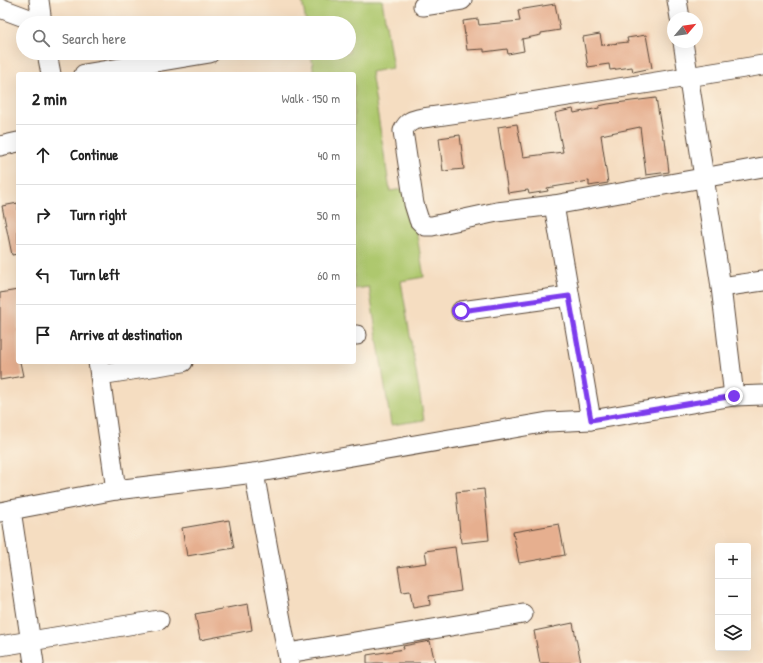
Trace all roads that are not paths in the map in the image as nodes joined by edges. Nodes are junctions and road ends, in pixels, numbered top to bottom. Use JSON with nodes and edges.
{"nodes":[{"id":1,"x":38,"y":0,"type":"edge"},
{"id":2,"x":462,"y":0,"type":"edge"},
{"id":3,"x":677,"y":0,"type":"edge"},
{"id":4,"x":423,"y":6,"type":"dead end"},
{"id":5,"x":0,"y":8,"type":"edge"},
{"id":6,"x":679,"y":12,"type":"edge"},
{"id":7,"x":22,"y":16,"type":"edge"},
{"id":8,"x":40,"y":16,"type":"edge"},
{"id":9,"x":684,"y":48,"type":"edge"},
{"id":10,"x":48,"y":60,"type":"edge"},
{"id":11,"x":168,"y":60,"type":"edge"},
{"id":12,"x":763,"y":65,"type":"edge"},
{"id":13,"x":51,"y":72,"type":"edge"},
{"id":14,"x":96,"y":72,"type":"edge"},
{"id":15,"x":688,"y":76,"type":"junction"},
{"id":16,"x":16,"y":142,"type":"edge"},
{"id":17,"x":0,"y":146,"type":"edge"},
{"id":18,"x":763,"y":167,"type":"edge"},
{"id":19,"x":703,"y":179,"type":"junction"},
{"id":20,"x":554,"y":205,"type":"junction"},
{"id":21,"x":763,"y":281,"type":"edge"},
{"id":22,"x":721,"y":286,"type":"junction"},
{"id":23,"x":569,"y":296,"type":"junction"},
{"id":24,"x":461,"y":311,"type":"dead end"},
{"id":25,"x":160,"y":364,"type":"edge"},
{"id":26,"x":99,"y":369,"type":"edge"},
{"id":27,"x":763,"y":395,"type":"edge"},
{"id":28,"x":734,"y":396,"type":"junction"},
{"id":29,"x":591,"y":420,"type":"junction"},
{"id":30,"x":254,"y":473,"type":"junction"},
{"id":31,"x":116,"y":490,"type":"junction"},
{"id":32,"x":6,"y":511,"type":"edge"},
{"id":33,"x":523,"y":614,"type":"dead end"},
{"id":34,"x":159,"y":620,"type":"dead end"},
{"id":35,"x":31,"y":641,"type":"junction"},
{"id":36,"x":0,"y":646,"type":"edge"},
{"id":37,"x":288,"y":658,"type":"edge"},
{"id":38,"x":34,"y":663,"type":"edge"}],
"edges":[{"from":1,"to":8,"type":"street"},
{"from":2,"to":4,"type":"street"},
{"from":3,"to":6,"type":"street"},
{"from":5,"to":7,"type":"street"},
{"from":9,"to":15,"type":"street"},
{"from":10,"to":13,"type":"street"},
{"from":11,"to":14,"type":"street"},
{"from":12,"to":15,"type":"street"},
{"from":15,"to":19,"type":"street"},
{"from":15,"to":20,"type":"street"},
{"from":16,"to":17,"type":"street"},
{"from":18,"to":19,"type":"street"},
{"from":19,"to":20,"type":"street"},
{"from":19,"to":22,"type":"street"},
{"from":20,"to":23,"type":"street"},
{"from":21,"to":22,"type":"street"},
{"from":22,"to":28,"type":"street"},
{"from":23,"to":24,"type":"street"},
{"from":23,"to":29,"type":"street"},
{"from":25,"to":26,"type":"street"},
{"from":26,"to":31,"type":"street"},
{"from":27,"to":28,"type":"street"},
{"from":28,"to":29,"type":"street"},
{"from":29,"to":30,"type":"street"},
{"from":30,"to":31,"type":"street"},
{"from":30,"to":37,"type":"street"},
{"from":31,"to":32,"type":"street"},
{"from":32,"to":35,"type":"street"},
{"from":33,"to":37,"type":"street"},
{"from":34,"to":35,"type":"street"},
{"from":35,"to":36,"type":"street"},
{"from":35,"to":38,"type":"street"}]}
